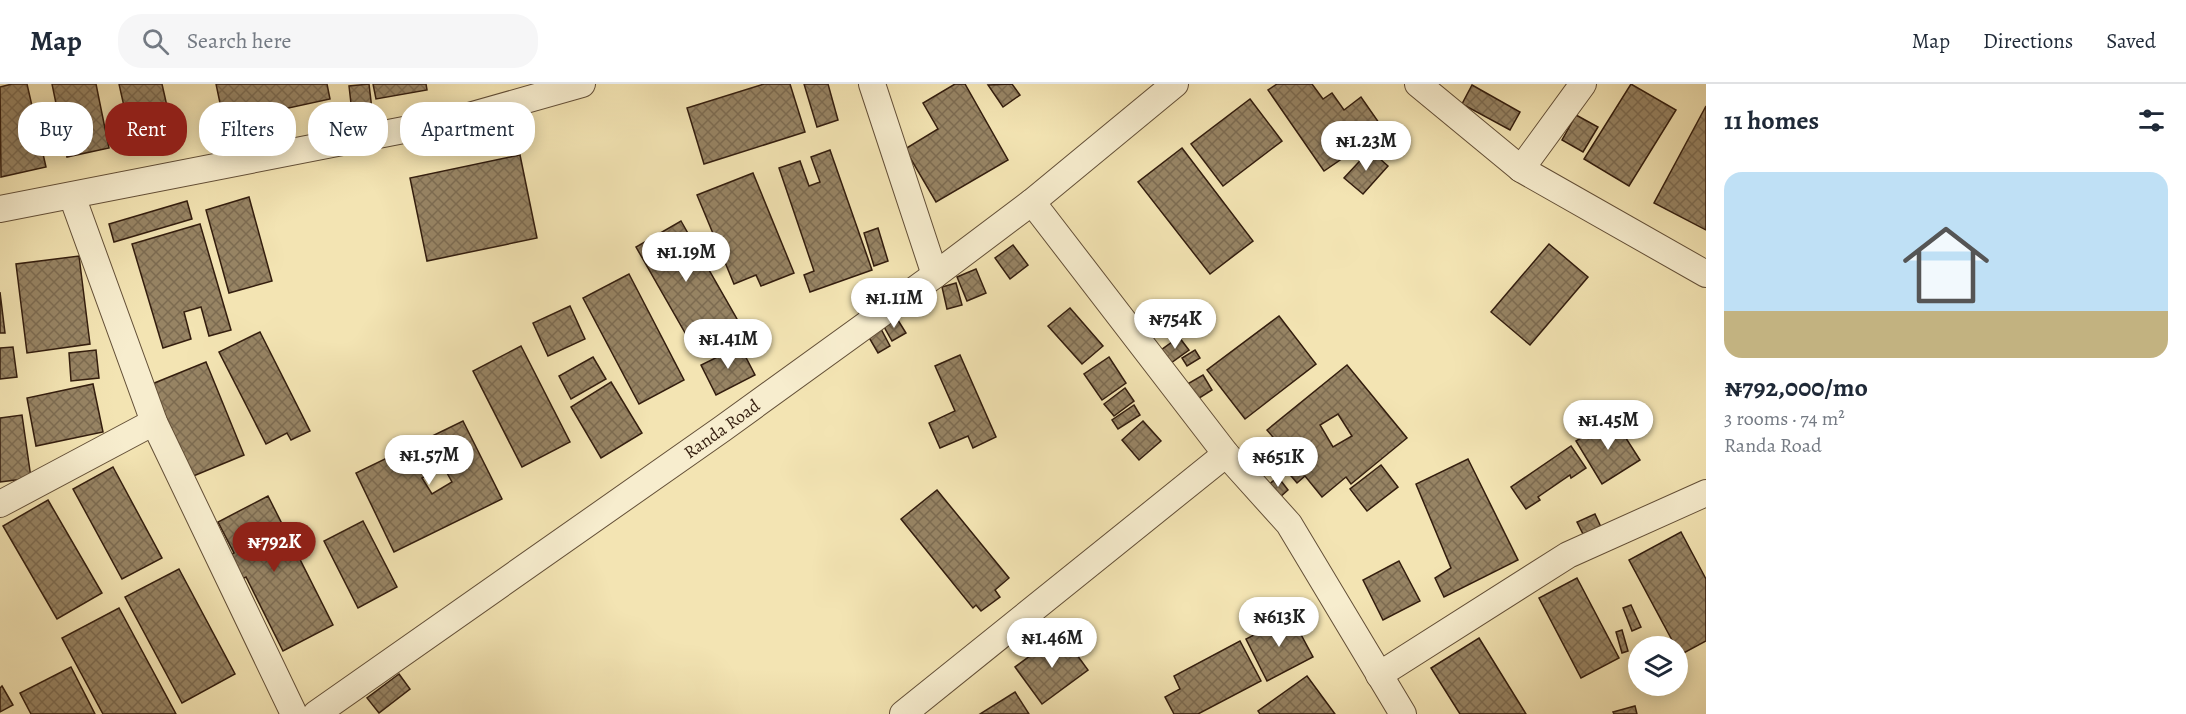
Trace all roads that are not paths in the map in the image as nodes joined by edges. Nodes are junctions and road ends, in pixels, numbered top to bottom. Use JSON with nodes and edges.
{"nodes":[{"id":1,"x":582,"y":84,"type":"edge"},
{"id":2,"x":872,"y":84,"type":"edge"},
{"id":3,"x":1175,"y":84,"type":"edge"},
{"id":4,"x":1418,"y":84,"type":"edge"},
{"id":5,"x":1583,"y":84,"type":"edge"},
{"id":6,"x":1521,"y":169,"type":"junction"},
{"id":7,"x":72,"y":196,"type":"junction"},
{"id":8,"x":1032,"y":202,"type":"junction"},
{"id":9,"x":0,"y":209,"type":"edge"},
{"id":10,"x":1706,"y":274,"type":"edge"},
{"id":11,"x":935,"y":275,"type":"junction"},
{"id":12,"x":154,"y":422,"type":"junction"},
{"id":13,"x":1227,"y":454,"type":"junction"},
{"id":14,"x":1706,"y":493,"type":"edge"},
{"id":15,"x":0,"y":504,"type":"edge"},
{"id":16,"x":1379,"y":675,"type":"junction"},
{"id":17,"x":294,"y":714,"type":"edge"},
{"id":18,"x":316,"y":714,"type":"edge"},
{"id":19,"x":903,"y":714,"type":"edge"},
{"id":20,"x":1403,"y":714,"type":"edge"}],
"edges":[{"from":1,"to":7,"type":"street"},
{"from":2,"to":11,"type":"street"},
{"from":3,"to":8,"type":"street","name":"Randa Road"},
{"from":4,"to":6,"type":"street"},
{"from":5,"to":6,"type":"street"},
{"from":6,"to":10,"type":"street"},
{"from":7,"to":9,"type":"street"},
{"from":7,"to":12,"type":"street"},
{"from":8,"to":11,"type":"street","name":"Randa Road"},
{"from":8,"to":13,"type":"street"},
{"from":11,"to":18,"type":"street","name":"Randa Road"},
{"from":12,"to":15,"type":"street"},
{"from":12,"to":17,"type":"street"},
{"from":13,"to":16,"type":"street"},
{"from":13,"to":19,"type":"street"},
{"from":14,"to":16,"type":"street"},
{"from":16,"to":20,"type":"street"}]}
